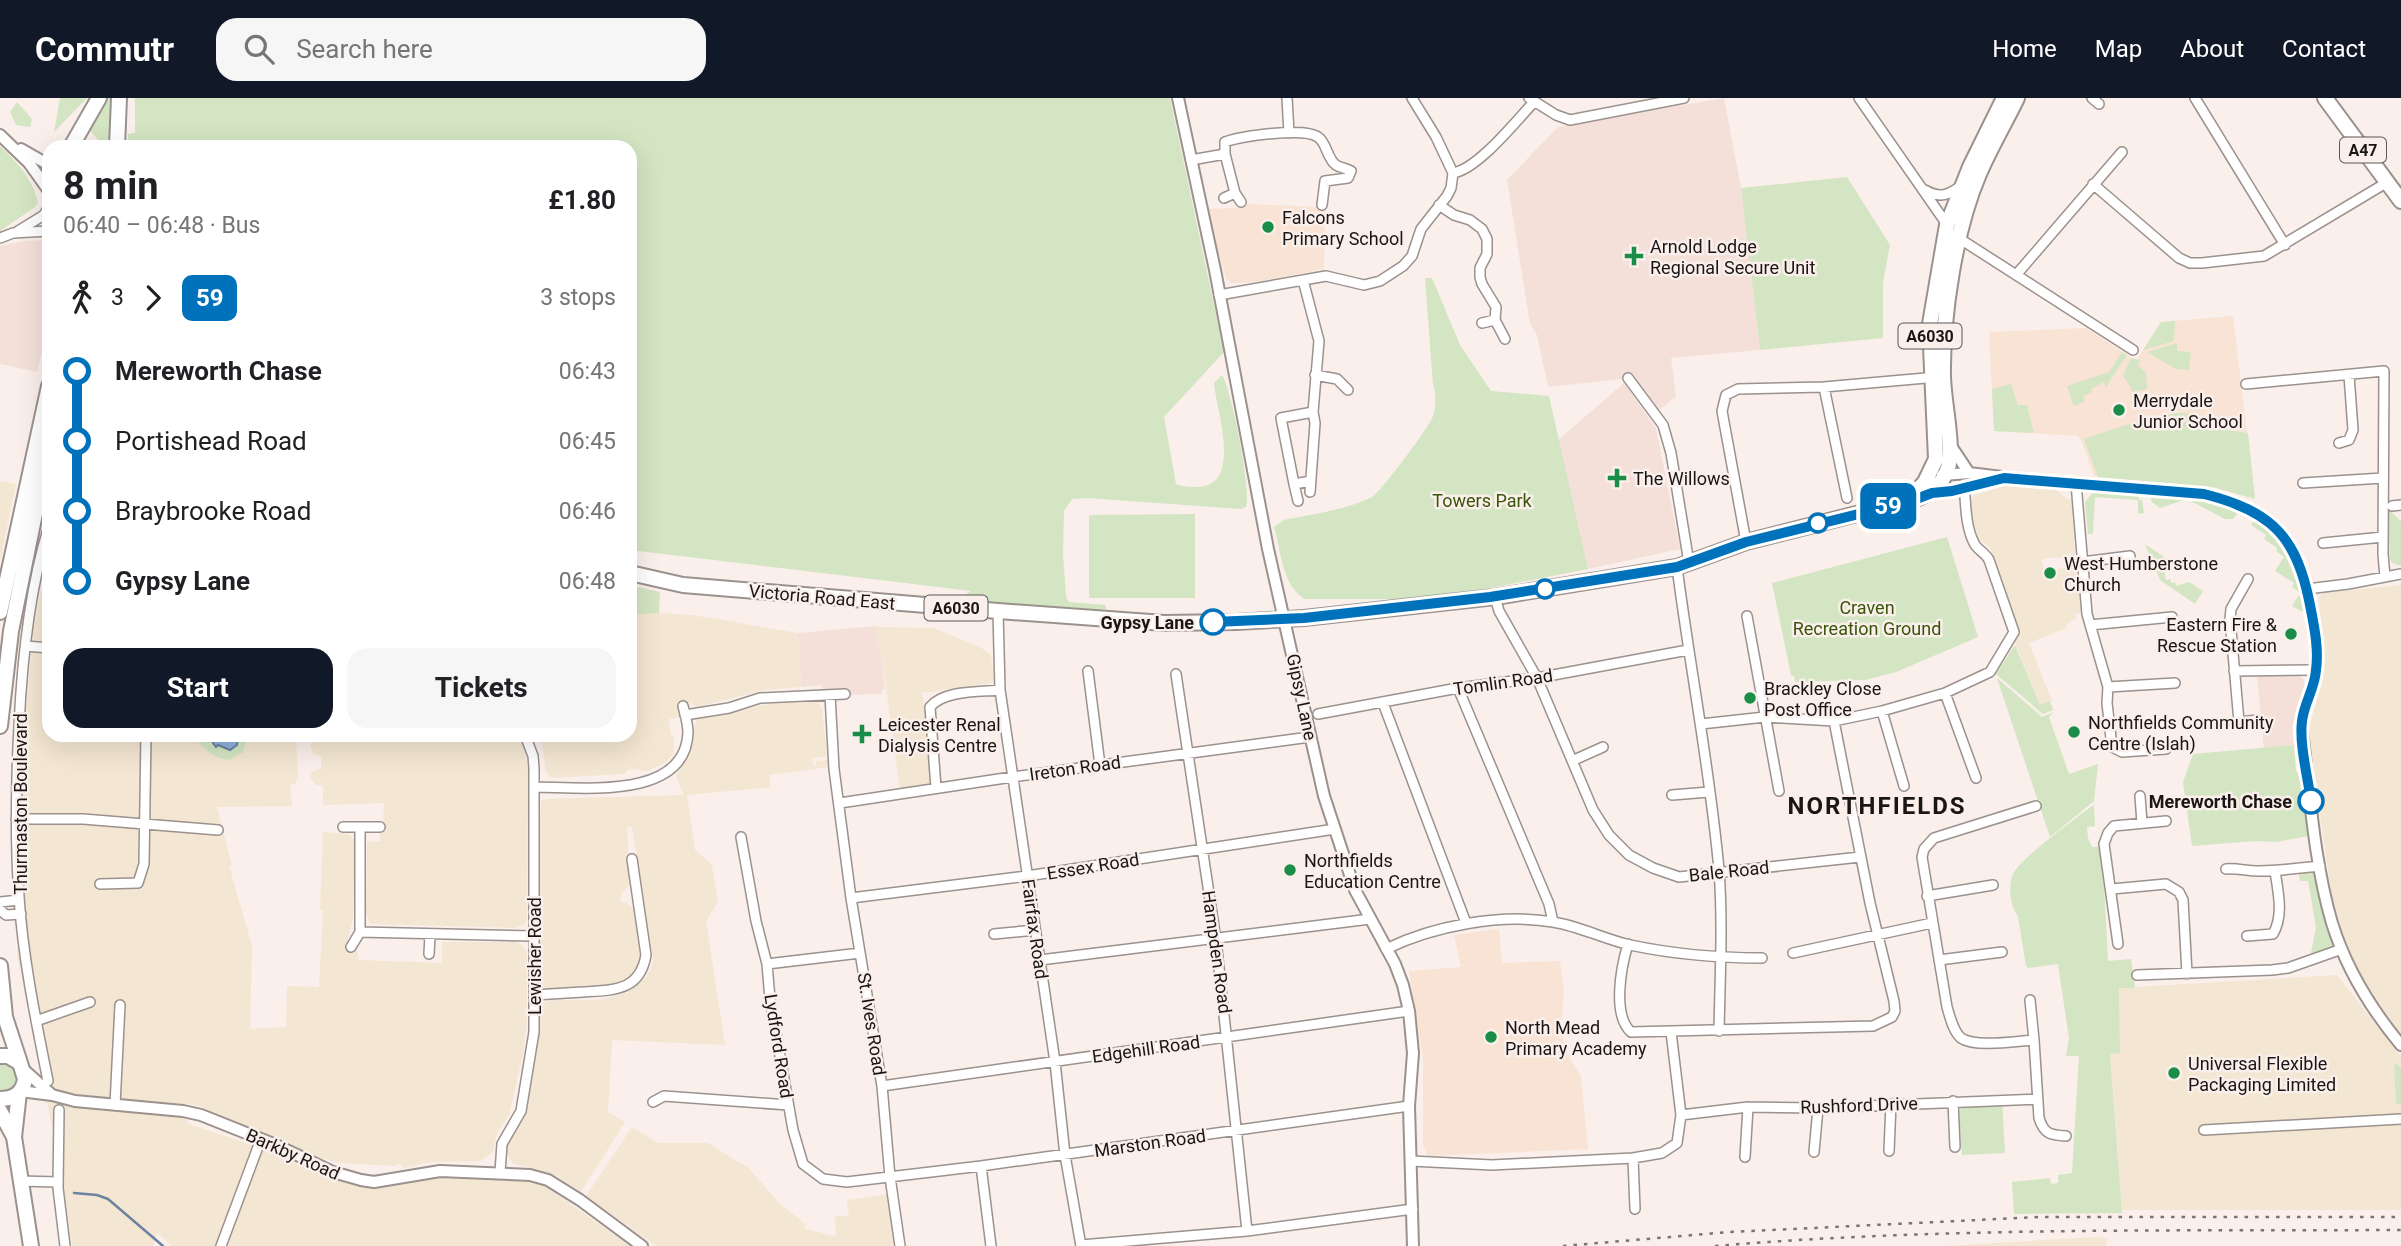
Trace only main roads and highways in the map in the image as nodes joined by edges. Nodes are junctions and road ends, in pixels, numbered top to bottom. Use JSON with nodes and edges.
{"nodes":[{"id":1,"x":99,"y":98,"type":"edge"},
{"id":2,"x":119,"y":98,"type":"edge"},
{"id":3,"x":2004,"y":98,"type":"edge"},
{"id":4,"x":2017,"y":98,"type":"edge"},
{"id":5,"x":2325,"y":98,"type":"edge"},
{"id":6,"x":2000,"y":118,"type":"junction"},
{"id":7,"x":75,"y":140,"type":"edge"},
{"id":8,"x":117,"y":140,"type":"edge"},
{"id":9,"x":2401,"y":201,"type":"edge"},
{"id":10,"x":1937,"y":377,"type":"junction"},
{"id":11,"x":42,"y":418,"type":"edge"},
{"id":12,"x":1941,"y":450,"type":"junction"},
{"id":13,"x":42,"y":480,"type":"edge"},
{"id":14,"x":1884,"y":507,"type":"junction"},
{"id":15,"x":637,"y":575,"type":"edge"},
{"id":16,"x":0,"y":612,"type":"edge"},
{"id":17,"x":0,"y":726,"type":"edge"},
{"id":18,"x":0,"y":966,"type":"edge"},
{"id":19,"x":0,"y":1056,"type":"edge"},
{"id":20,"x":21,"y":1066,"type":"junction"},
{"id":21,"x":19,"y":1092,"type":"junction"},
{"id":22,"x":0,"y":1099,"type":"edge"},
{"id":23,"x":0,"y":1111,"type":"edge"},
{"id":24,"x":14,"y":1137,"type":"junction"},
{"id":25,"x":31,"y":1246,"type":"edge"}],
"edges":[{"from":1,"to":7,"type":"main road"},
{"from":2,"to":8,"type":"main road"},
{"from":3,"to":6,"type":"main road","number":"A6030"},
{"from":4,"to":6,"type":"main road"},
{"from":5,"to":9,"type":"main road","number":"A47"},
{"from":6,"to":10,"type":"main road"},
{"from":6,"to":10,"type":"main road","number":"A6030"},
{"from":10,"to":12,"type":"main road","number":"A6030"},
{"from":11,"to":16,"type":"main road"},
{"from":12,"to":14,"type":"main road","name":"Victoria Road East","number":"A6030"},
{"from":12,"to":14,"type":"main road"},
{"from":13,"to":17,"type":"main road"},
{"from":14,"to":15,"type":"main road","name":"Victoria Road East","number":"A6030"},
{"from":18,"to":20,"type":"main road"},
{"from":19,"to":20,"type":"main road"},
{"from":20,"to":21,"type":"main road"},
{"from":21,"to":22,"type":"main road"},
{"from":21,"to":24,"type":"main road"},
{"from":23,"to":24,"type":"main road"},
{"from":24,"to":25,"type":"main road"}]}
